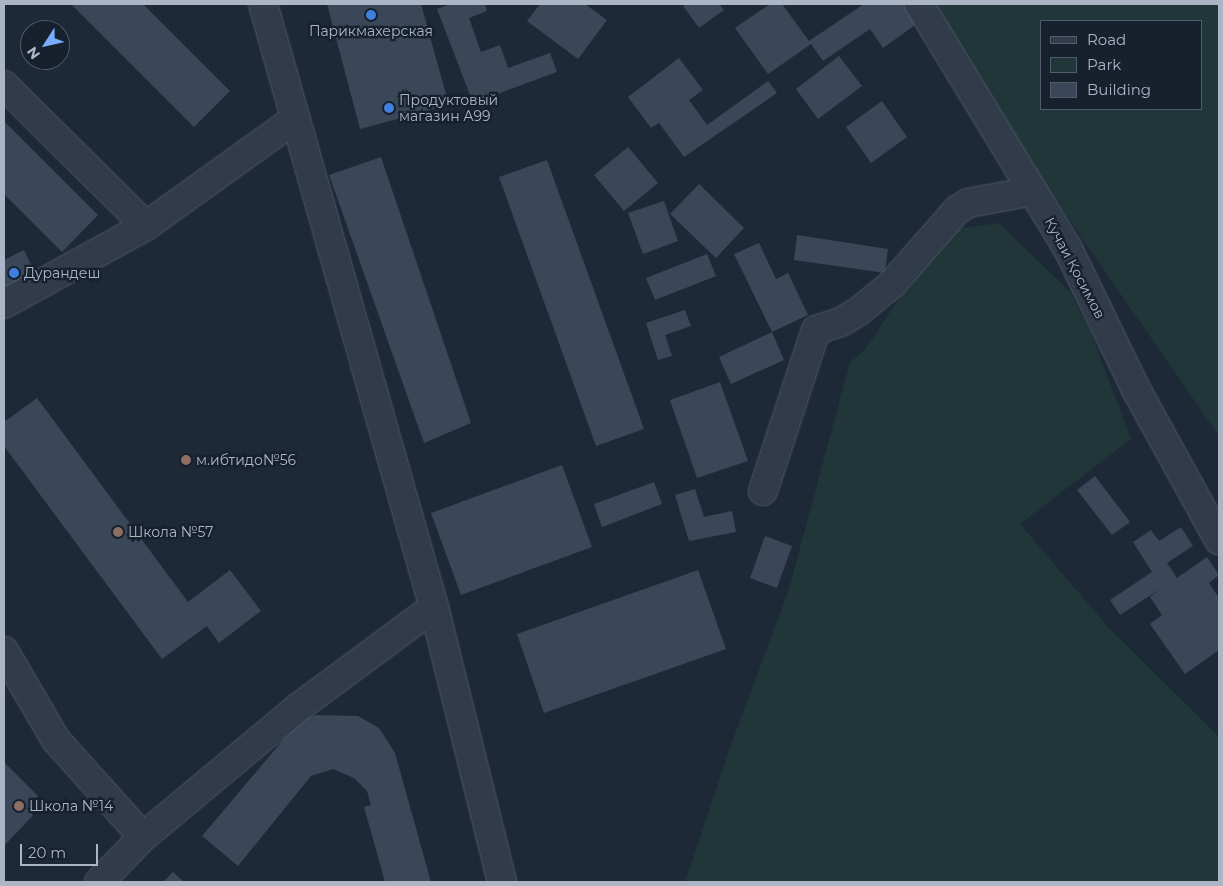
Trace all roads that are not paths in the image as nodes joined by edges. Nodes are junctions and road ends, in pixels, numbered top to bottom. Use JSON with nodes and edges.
{"nodes":[{"id":1,"x":263,"y":4,"type":"edge"},
{"id":2,"x":920,"y":4,"type":"edge"},
{"id":3,"x":4,"y":85,"type":"edge"},
{"id":4,"x":295,"y":119,"type":"junction"},
{"id":5,"x":1033,"y":191,"type":"junction"},
{"id":6,"x":146,"y":226,"type":"junction"},
{"id":7,"x":4,"y":304,"type":"edge"},
{"id":8,"x":763,"y":491,"type":"dead end"},
{"id":9,"x":1219,"y":540,"type":"edge"},
{"id":10,"x":434,"y":607,"type":"junction"},
{"id":11,"x":4,"y":651,"type":"edge"},
{"id":12,"x":143,"y":837,"type":"junction"},
{"id":13,"x":99,"y":882,"type":"edge"},
{"id":14,"x":502,"y":882,"type":"edge"}],
"edges":[{"from":1,"to":4,"type":"street"},
{"from":2,"to":5,"type":"street","name":"Кучаи Қосимов"},
{"from":3,"to":6,"type":"street"},
{"from":4,"to":6,"type":"street"},
{"from":4,"to":10,"type":"street"},
{"from":5,"to":8,"type":"street"},
{"from":5,"to":9,"type":"street","name":"Кучаи Қосимов"},
{"from":6,"to":7,"type":"street"},
{"from":10,"to":12,"type":"street"},
{"from":10,"to":14,"type":"street"},
{"from":11,"to":12,"type":"street"},
{"from":12,"to":13,"type":"street"}]}
